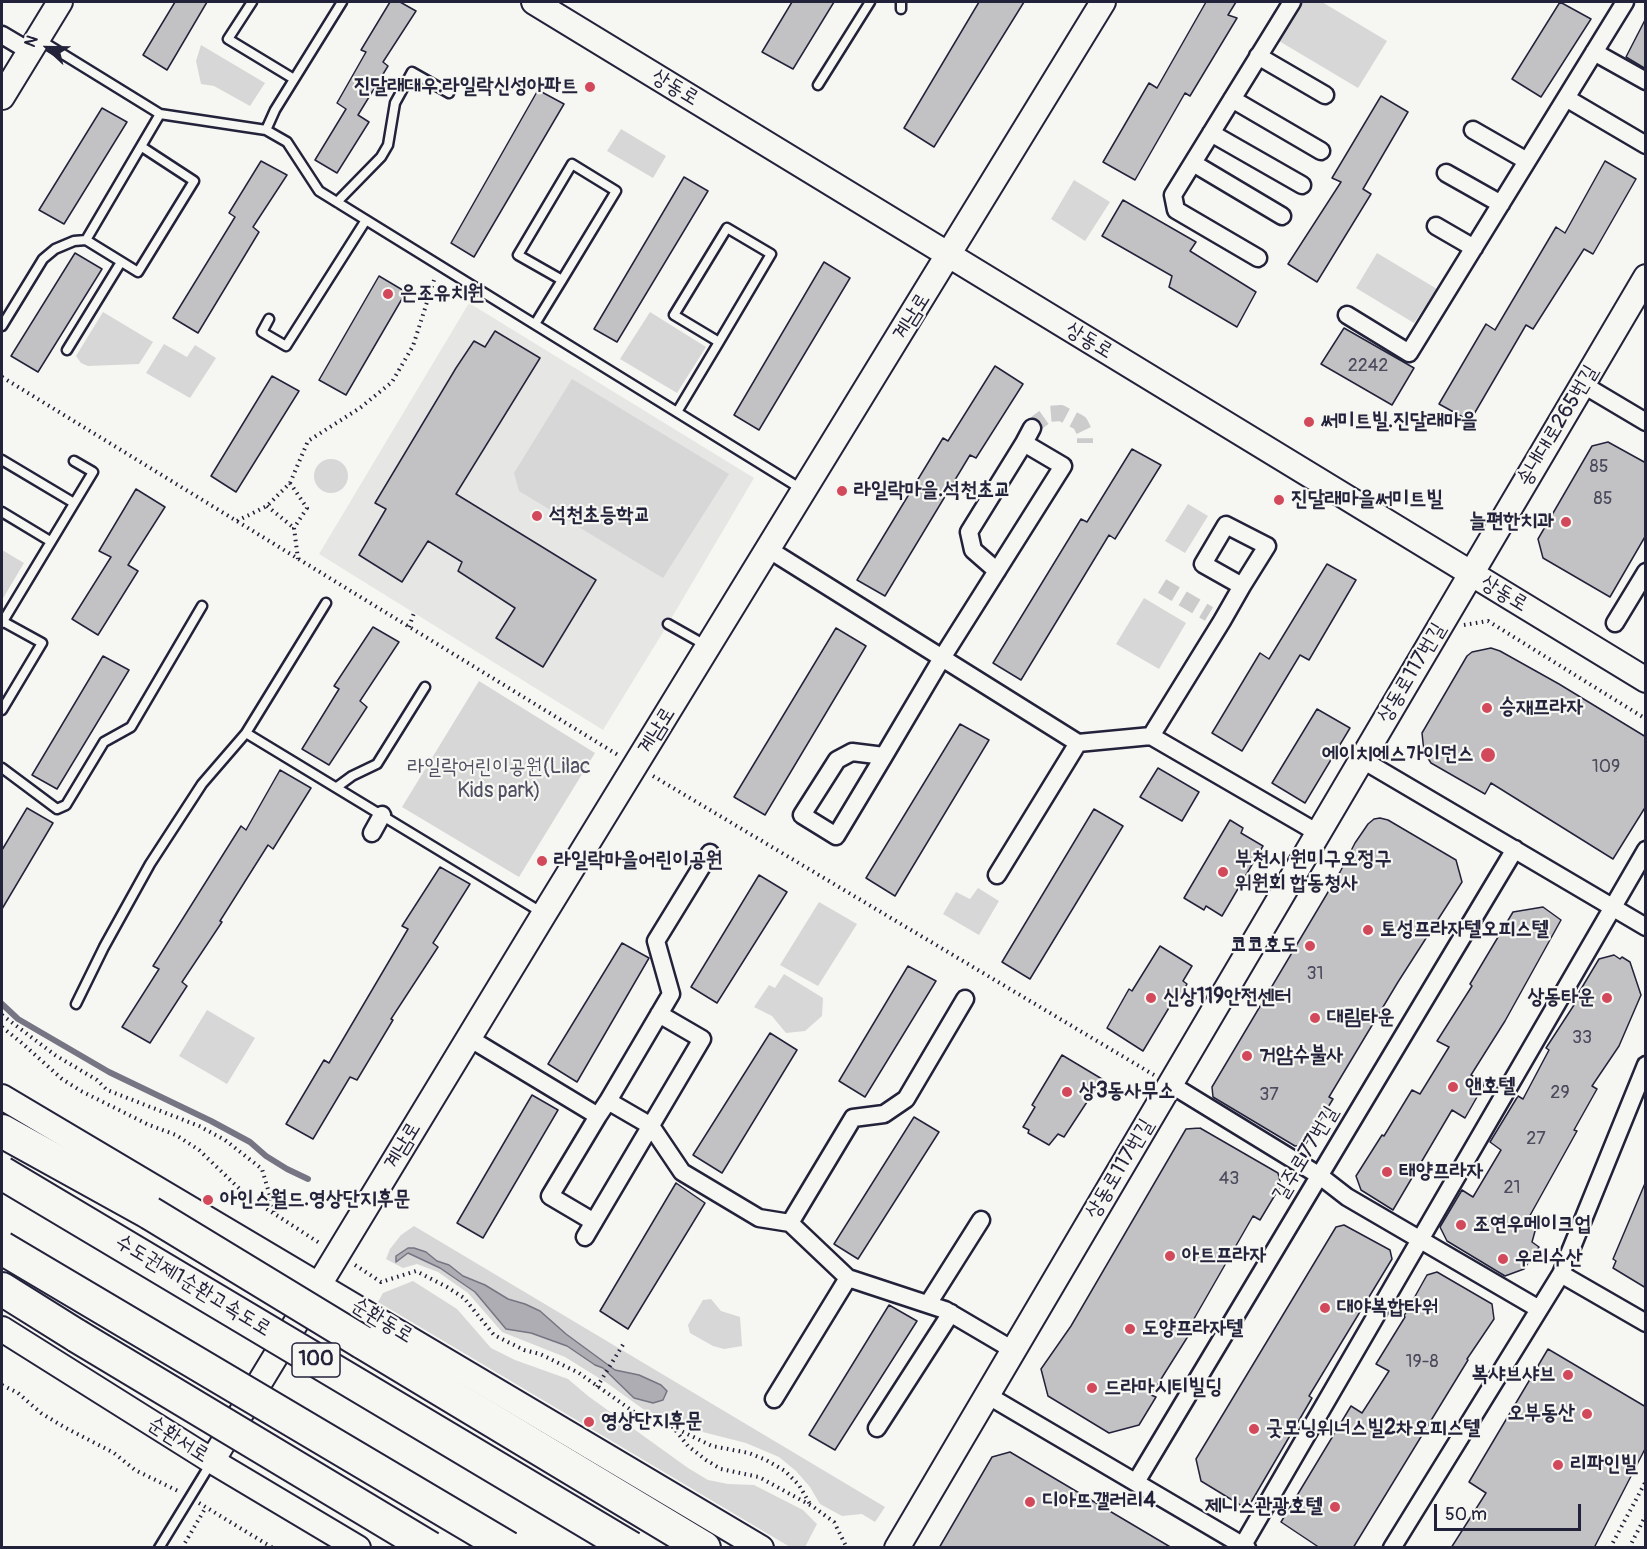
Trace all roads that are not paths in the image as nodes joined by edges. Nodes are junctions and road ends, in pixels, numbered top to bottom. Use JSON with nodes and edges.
{"nodes":[{"id":1,"x":60,"y":2,"type":"edge"},
{"id":2,"x":252,"y":2,"type":"edge"},
{"id":3,"x":342,"y":2,"type":"edge"},
{"id":4,"x":534,"y":2,"type":"edge"},
{"id":5,"x":870,"y":2,"type":"edge"},
{"id":6,"x":1103,"y":2,"type":"edge"},
{"id":7,"x":1292,"y":2,"type":"edge"},
{"id":8,"x":1625,"y":2,"type":"edge"},
{"id":9,"x":2,"y":35,"type":"edge"},
{"id":10,"x":33,"y":45,"type":"junction"},
{"id":11,"x":1594,"y":52,"type":"junction"},
{"id":12,"x":1258,"y":57,"type":"junction"},
{"id":13,"x":294,"y":79,"type":"junction"},
{"id":14,"x":1646,"y":81,"type":"edge"},
{"id":15,"x":818,"y":85,"type":"dead end"},
{"id":16,"x":449,"y":93,"type":"dead end"},
{"id":17,"x":1324,"y":95,"type":"dead end"},
{"id":18,"x":2,"y":97,"type":"edge"},
{"id":19,"x":1566,"y":98,"type":"junction"},
{"id":20,"x":1232,"y":99,"type":"junction"},
{"id":21,"x":160,"y":114,"type":"junction"},
{"id":22,"x":266,"y":130,"type":"junction"},
{"id":23,"x":1473,"y":130,"type":"dead end"},
{"id":24,"x":1211,"y":133,"type":"junction"},
{"id":25,"x":1646,"y":145,"type":"edge"},
{"id":26,"x":142,"y":147,"type":"junction"},
{"id":27,"x":1321,"y":151,"type":"dead end"},
{"id":28,"x":1527,"y":161,"type":"junction"},
{"id":29,"x":1193,"y":163,"type":"junction"},
{"id":30,"x":1446,"y":172,"type":"dead end"},
{"id":31,"x":1302,"y":185,"type":"dead end"},
{"id":32,"x":337,"y":202,"type":"junction"},
{"id":33,"x":1501,"y":204,"type":"junction"},
{"id":34,"x":1282,"y":216,"type":"dead end"},
{"id":35,"x":366,"y":220,"type":"junction"},
{"id":36,"x":1436,"y":226,"type":"dead end"},
{"id":37,"x":86,"y":240,"type":"junction"},
{"id":38,"x":1474,"y":248,"type":"junction"},
{"id":39,"x":949,"y":256,"type":"junction"},
{"id":40,"x":1258,"y":258,"type":"dead end"},
{"id":41,"x":121,"y":262,"type":"junction"},
{"id":42,"x":1646,"y":277,"type":"edge"},
{"id":43,"x":562,"y":280,"type":"junction"},
{"id":44,"x":1347,"y":315,"type":"dead end"},
{"id":45,"x":269,"y":319,"type":"dead end"},
{"id":46,"x":535,"y":324,"type":"junction"},
{"id":47,"x":2,"y":326,"type":"edge"},
{"id":48,"x":719,"y":342,"type":"junction"},
{"id":49,"x":67,"y":350,"type":"dead end"},
{"id":50,"x":1582,"y":384,"type":"junction"},
{"id":51,"x":677,"y":412,"type":"junction"},
{"id":52,"x":1646,"y":422,"type":"edge"},
{"id":53,"x":2,"y":460,"type":"edge"},
{"id":54,"x":74,"y":461,"type":"dead end"},
{"id":55,"x":804,"y":491,"type":"junction"},
{"id":56,"x":74,"y":503,"type":"junction"},
{"id":57,"x":2,"y":512,"type":"edge"},
{"id":58,"x":50,"y":541,"type":"junction"},
{"id":59,"x":768,"y":549,"type":"junction"},
{"id":60,"x":997,"y":571,"type":"junction"},
{"id":61,"x":1646,"y":572,"type":"edge"},
{"id":62,"x":1471,"y":574,"type":"junction"},
{"id":63,"x":1242,"y":586,"type":"dead end"},
{"id":64,"x":326,"y":603,"type":"dead end"},
{"id":65,"x":202,"y":606,"type":"dead end"},
{"id":66,"x":2,"y":621,"type":"edge"},
{"id":67,"x":1615,"y":623,"type":"dead end"},
{"id":68,"x":669,"y":624,"type":"dead end"},
{"id":69,"x":709,"y":647,"type":"junction"},
{"id":70,"x":942,"y":658,"type":"junction"},
{"id":71,"x":1646,"y":680,"type":"edge"},
{"id":72,"x":425,"y":687,"type":"dead end"},
{"id":73,"x":2,"y":710,"type":"edge"},
{"id":74,"x":246,"y":733,"type":"junction"},
{"id":75,"x":1151,"y":736,"type":"junction"},
{"id":76,"x":1078,"y":743,"type":"junction"},
{"id":77,"x":884,"y":756,"type":"junction"},
{"id":78,"x":1361,"y":759,"type":"junction"},
{"id":79,"x":2,"y":768,"type":"edge"},
{"id":80,"x":337,"y":788,"type":"junction"},
{"id":81,"x":382,"y":815,"type":"junction"},
{"id":82,"x":372,"y":833,"type":"dead end"},
{"id":83,"x":1318,"y":833,"type":"junction"},
{"id":84,"x":1515,"y":849,"type":"junction"},
{"id":85,"x":1646,"y":850,"type":"edge"},
{"id":86,"x":710,"y":854,"type":"dead end"},
{"id":87,"x":997,"y":875,"type":"dead end"},
{"id":88,"x":1613,"y":908,"type":"junction"},
{"id":89,"x":544,"y":914,"type":"junction"},
{"id":90,"x":1646,"y":927,"type":"edge"},
{"id":91,"x":965,"y":999,"type":"dead end"},
{"id":92,"x":76,"y":1004,"type":"dead end"},
{"id":93,"x":659,"y":1014,"type":"junction"},
{"id":94,"x":469,"y":1038,"type":"junction"},
{"id":95,"x":1646,"y":1065,"type":"edge"},
{"id":96,"x":1170,"y":1084,"type":"junction"},
{"id":97,"x":2,"y":1097,"type":"edge"},
{"id":98,"x":608,"y":1101,"type":"junction"},
{"id":99,"x":598,"y":1116,"type":"junction"},
{"id":100,"x":651,"y":1126,"type":"junction"},
{"id":101,"x":2,"y":1131,"type":"edge"},
{"id":102,"x":2,"y":1173,"type":"edge"},
{"id":103,"x":1320,"y":1176,"type":"junction"},
{"id":104,"x":981,"y":1220,"type":"dead end"},
{"id":105,"x":790,"y":1223,"type":"junction"},
{"id":106,"x":1420,"y":1240,"type":"junction"},
{"id":107,"x":2,"y":1248,"type":"edge"},
{"id":108,"x":1561,"y":1274,"type":"junction"},
{"id":109,"x":848,"y":1278,"type":"junction"},
{"id":110,"x":320,"y":1284,"type":"junction"},
{"id":111,"x":2,"y":1289,"type":"edge"},
{"id":112,"x":928,"y":1304,"type":"junction"},
{"id":113,"x":1539,"y":1309,"type":"junction"},
{"id":114,"x":951,"y":1313,"type":"junction"},
{"id":115,"x":1646,"y":1323,"type":"edge"},
{"id":116,"x":2,"y":1329,"type":"edge"},
{"id":117,"x":1013,"y":1350,"type":"junction"},
{"id":118,"x":987,"y":1395,"type":"junction"},
{"id":119,"x":774,"y":1399,"type":"dead end"},
{"id":120,"x":877,"y":1428,"type":"dead end"},
{"id":121,"x":212,"y":1461,"type":"junction"},
{"id":122,"x":1136,"y":1482,"type":"junction"},
{"id":123,"x":1245,"y":1546,"type":"edge"},
{"id":124,"x":159,"y":1548,"type":"edge"},
{"id":125,"x":358,"y":1548,"type":"edge"},
{"id":126,"x":430,"y":1548,"type":"edge"},
{"id":127,"x":508,"y":1548,"type":"edge"},
{"id":128,"x":631,"y":1548,"type":"edge"},
{"id":129,"x":704,"y":1548,"type":"edge"},
{"id":130,"x":761,"y":1548,"type":"edge"},
{"id":131,"x":897,"y":1548,"type":"edge"},
{"id":132,"x":1392,"y":1548,"type":"edge"}],
"edges":[{"from":1,"to":10,"type":"street"},
{"from":2,"to":13,"type":"lane"},
{"from":3,"to":13,"type":"lane"},
{"from":4,"to":39,"type":"street","name":"상동로"},
{"from":5,"to":15,"type":"lane"},
{"from":6,"to":39,"type":"street","name":"계남로"},
{"from":7,"to":12,"type":"street"},
{"from":8,"to":11,"type":"street"},
{"from":9,"to":10,"type":"street"},
{"from":10,"to":18,"type":"street"},
{"from":10,"to":21,"type":"lane"},
{"from":11,"to":14,"type":"street"},
{"from":11,"to":19,"type":"street"},
{"from":12,"to":17,"type":"street"},
{"from":12,"to":20,"type":"street"},
{"from":13,"to":22,"type":"lane"},
{"from":16,"to":32,"type":"lane"},
{"from":19,"to":25,"type":"street"},
{"from":19,"to":28,"type":"street"},
{"from":20,"to":24,"type":"street"},
{"from":20,"to":27,"type":"street"},
{"from":21,"to":22,"type":"lane"},
{"from":21,"to":26,"type":"lane"},
{"from":22,"to":32,"type":"lane"},
{"from":23,"to":28,"type":"street"},
{"from":24,"to":29,"type":"street"},
{"from":24,"to":31,"type":"street"},
{"from":26,"to":37,"type":"lane"},
{"from":26,"to":41,"type":"lane"},
{"from":28,"to":33,"type":"street"},
{"from":29,"to":34,"type":"street"},
{"from":29,"to":40,"type":"street"},
{"from":30,"to":33,"type":"street"},
{"from":32,"to":35,"type":"lane"},
{"from":33,"to":38,"type":"street"},
{"from":35,"to":45,"type":"lane"},
{"from":35,"to":46,"type":"lane"},
{"from":36,"to":38,"type":"street"},
{"from":37,"to":41,"type":"lane"},
{"from":37,"to":47,"type":"lane"},
{"from":38,"to":44,"type":"street"},
{"from":39,"to":55,"type":"street","name":"계남로"},
{"from":39,"to":62,"type":"street","name":"상동로"},
{"from":41,"to":49,"type":"lane"},
{"from":42,"to":50,"type":"street","name":"송내대로265번길"},
{"from":43,"to":43,"type":"lane"},
{"from":43,"to":46,"type":"lane"},
{"from":46,"to":51,"type":"lane"},
{"from":48,"to":48,"type":"lane"},
{"from":48,"to":51,"type":"lane"},
{"from":50,"to":52,"type":"street"},
{"from":50,"to":62,"type":"street","name":"송내대로265번길"},
{"from":51,"to":55,"type":"lane"},
{"from":53,"to":56,"type":"lane"},
{"from":54,"to":56,"type":"lane"},
{"from":55,"to":59,"type":"street","name":"계남로"},
{"from":56,"to":58,"type":"lane"},
{"from":57,"to":58,"type":"lane"},
{"from":58,"to":66,"type":"lane"},
{"from":59,"to":69,"type":"street","name":"계남로"},
{"from":59,"to":70,"type":"street"},
{"from":60,"to":60,"type":"street"},
{"from":60,"to":70,"type":"street"},
{"from":61,"to":67,"type":"street"},
{"from":62,"to":71,"type":"street","name":"상동로"},
{"from":62,"to":78,"type":"street","name":"상동로117번길"},
{"from":63,"to":75,"type":"street"},
{"from":64,"to":74,"type":"lane"},
{"from":65,"to":79,"type":"lane"},
{"from":66,"to":73,"type":"lane"},
{"from":68,"to":69,"type":"lane"},
{"from":69,"to":89,"type":"street","name":"계남로"},
{"from":70,"to":76,"type":"street"},
{"from":70,"to":77,"type":"street"},
{"from":72,"to":80,"type":"lane"},
{"from":74,"to":80,"type":"lane"},
{"from":74,"to":92,"type":"lane"},
{"from":75,"to":76,"type":"street"},
{"from":75,"to":83,"type":"street"},
{"from":76,"to":87,"type":"street"},
{"from":77,"to":77,"type":"street"},
{"from":78,"to":83,"type":"street","name":"상동로117번길"},
{"from":78,"to":84,"type":"street"},
{"from":80,"to":81,"type":"lane"},
{"from":81,"to":82,"type":"street"},
{"from":81,"to":89,"type":"lane"},
{"from":83,"to":96,"type":"street","name":"상동로117번길"},
{"from":84,"to":88,"type":"street"},
{"from":84,"to":103,"type":"street","name":"길주로77번길"},
{"from":85,"to":88,"type":"street"},
{"from":86,"to":93,"type":"street"},
{"from":88,"to":90,"type":"street"},
{"from":88,"to":106,"type":"street"},
{"from":89,"to":94,"type":"street","name":"계남로"},
{"from":91,"to":105,"type":"street"},
{"from":93,"to":98,"type":"street"},
{"from":93,"to":100,"type":"street"},
{"from":94,"to":99,"type":"street"},
{"from":94,"to":110,"type":"street","name":"계남로"},
{"from":95,"to":108,"type":"street"},
{"from":96,"to":103,"type":"street"},
{"from":96,"to":117,"type":"street","name":"상동로117번길"},
{"from":97,"to":110,"type":"street","name":"순환동로"},
{"from":98,"to":99,"type":"street"},
{"from":98,"to":100,"type":"street"},
{"from":99,"to":100,"type":"street"},
{"from":100,"to":105,"type":"street"},
{"from":101,"to":129,"type":"highway","bridge":true},
{"from":102,"to":128,"type":"highway","name":"수도권제1순환고속도로","number":"100","bridge":true},
{"from":103,"to":106,"type":"street"},
{"from":103,"to":122,"type":"street","name":"길주로77번길"},
{"from":104,"to":112,"type":"street"},
{"from":105,"to":109,"type":"street"},
{"from":106,"to":113,"type":"street"},
{"from":106,"to":123,"type":"street"},
{"from":107,"to":127,"type":"highway","bridge":true},
{"from":108,"to":113,"type":"street"},
{"from":108,"to":115,"type":"street"},
{"from":109,"to":112,"type":"street"},
{"from":109,"to":119,"type":"street"},
{"from":110,"to":121,"type":"street","name":"계남로"},
{"from":110,"to":130,"type":"street","name":"순환동로"},
{"from":111,"to":126,"type":"highway","bridge":true},
{"from":112,"to":114,"type":"street"},
{"from":113,"to":132,"type":"street"},
{"from":114,"to":117,"type":"street"},
{"from":114,"to":120,"type":"street"},
{"from":116,"to":121,"type":"street","name":"순환서로"},
{"from":117,"to":118,"type":"street","name":"상동로117번길"},
{"from":118,"to":122,"type":"street"},
{"from":118,"to":131,"type":"street","name":"상동로117번길"},
{"from":121,"to":124,"type":"lane"},
{"from":121,"to":125,"type":"street","name":"순환서로"},
{"from":122,"to":123,"type":"street"}]}
